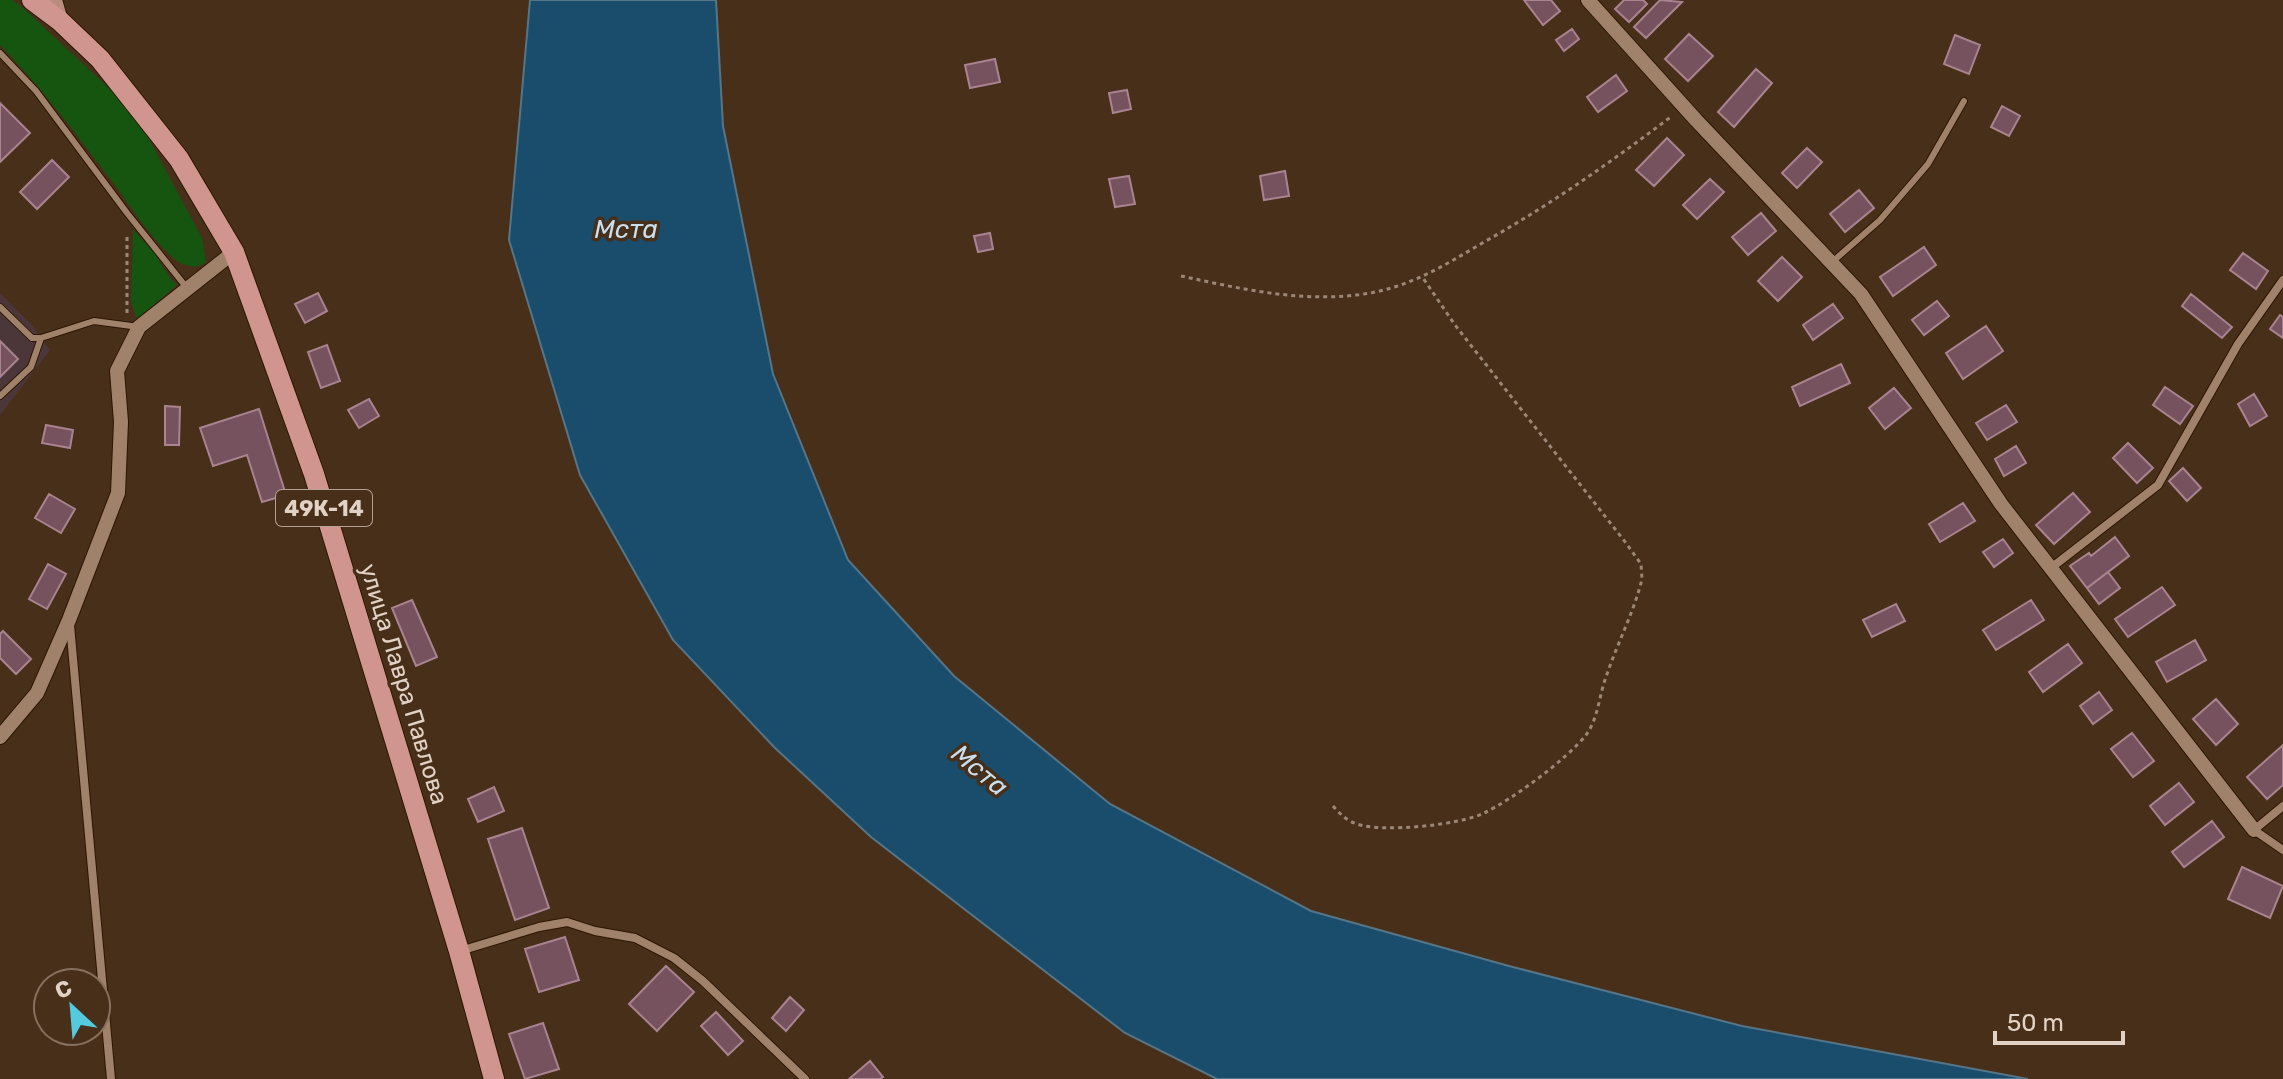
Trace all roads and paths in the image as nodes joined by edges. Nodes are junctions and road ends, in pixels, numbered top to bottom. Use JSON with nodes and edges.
{"nodes":[{"id":1,"x":32,"y":0,"type":"edge"},
{"id":2,"x":54,"y":0,"type":"edge"},
{"id":3,"x":1588,"y":0,"type":"edge"},
{"id":4,"x":60,"y":21,"type":"junction"},
{"id":5,"x":0,"y":53,"type":"edge"},
{"id":6,"x":1964,"y":101,"type":"dead end"},
{"id":7,"x":1684,"y":107,"type":"junction"},
{"id":8,"x":127,"y":213,"type":"junction"},
{"id":9,"x":234,"y":252,"type":"junction"},
{"id":10,"x":1831,"y":263,"type":"junction"},
{"id":11,"x":1181,"y":276,"type":"dead end"},
{"id":12,"x":1423,"y":278,"type":"junction"},
{"id":13,"x":2283,"y":280,"type":"edge"},
{"id":14,"x":188,"y":289,"type":"junction"},
{"id":15,"x":0,"y":307,"type":"edge"},
{"id":16,"x":139,"y":327,"type":"junction"},
{"id":17,"x":41,"y":338,"type":"junction"},
{"id":18,"x":0,"y":396,"type":"edge"},
{"id":19,"x":2051,"y":568,"type":"junction"},
{"id":20,"x":69,"y":620,"type":"junction"},
{"id":21,"x":0,"y":737,"type":"edge"},
{"id":22,"x":1333,"y":806,"type":"dead end"},
{"id":23,"x":2283,"y":806,"type":"edge"},
{"id":24,"x":2254,"y":830,"type":"junction"},
{"id":25,"x":2283,"y":850,"type":"edge"},
{"id":26,"x":459,"y":951,"type":"junction"},
{"id":27,"x":111,"y":1079,"type":"edge"},
{"id":28,"x":494,"y":1079,"type":"edge"},
{"id":29,"x":805,"y":1079,"type":"edge"}],
"edges":[{"from":1,"to":4,"type":"main road","name":"улица Лавра Павлова","number":"49К-14"},
{"from":2,"to":4,"type":"main road"},
{"from":3,"to":7,"type":"street"},
{"from":4,"to":9,"type":"main road","name":"улица Лавра Павлова","number":"49К-14"},
{"from":5,"to":8,"type":"lane"},
{"from":6,"to":10,"type":"lane"},
{"from":7,"to":10,"type":"street"},
{"from":7,"to":12,"type":"path"},
{"from":8,"to":14,"type":"lane"},
{"from":8,"to":16,"type":"path"},
{"from":9,"to":14,"type":"street"},
{"from":9,"to":26,"type":"main road","name":"улица Лавра Павлова","number":"49К-14"},
{"from":10,"to":19,"type":"street"},
{"from":11,"to":12,"type":"path"},
{"from":12,"to":22,"type":"path"},
{"from":13,"to":19,"type":"street"},
{"from":14,"to":16,"type":"street"},
{"from":15,"to":17,"type":"lane"},
{"from":16,"to":17,"type":"lane"},
{"from":16,"to":20,"type":"street"},
{"from":17,"to":18,"type":"lane"},
{"from":19,"to":24,"type":"street"},
{"from":20,"to":21,"type":"street"},
{"from":20,"to":27,"type":"street"},
{"from":23,"to":24,"type":"street"},
{"from":24,"to":25,"type":"street"},
{"from":26,"to":28,"type":"main road","name":"улица Лавра Павлова","number":"49К-14"},
{"from":26,"to":29,"type":"street"}]}
